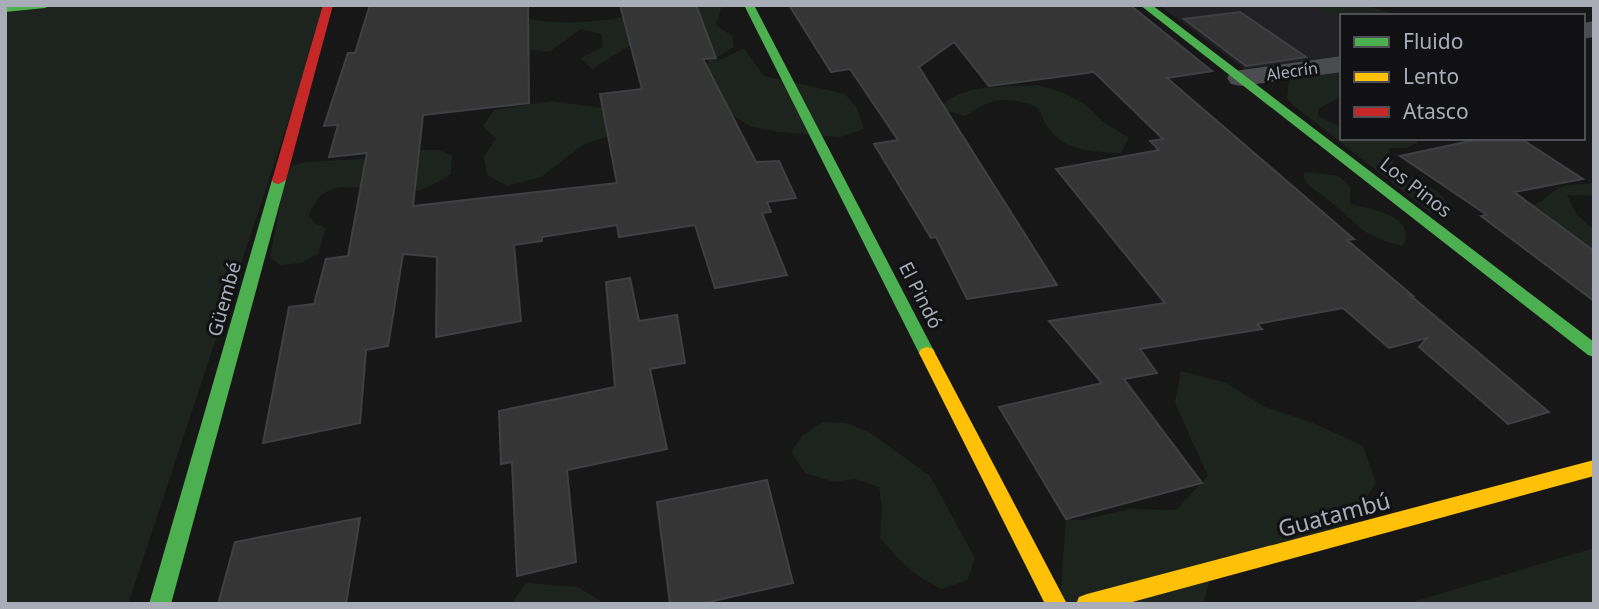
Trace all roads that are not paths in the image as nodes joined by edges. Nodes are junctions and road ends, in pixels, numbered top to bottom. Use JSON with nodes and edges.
{"nodes":[{"id":1,"x":45,"y":5,"type":"edge"},
{"id":2,"x":328,"y":5,"type":"edge"},
{"id":3,"x":749,"y":5,"type":"edge"},
{"id":4,"x":1145,"y":5,"type":"edge"},
{"id":5,"x":5,"y":9,"type":"edge"},
{"id":6,"x":1340,"y":64,"type":"edge"},
{"id":7,"x":1241,"y":78,"type":"junction"},
{"id":8,"x":1594,"y":351,"type":"edge"},
{"id":9,"x":1594,"y":468,"type":"edge"},
{"id":10,"x":160,"y":604,"type":"edge"},
{"id":11,"x":1056,"y":604,"type":"edge"},
{"id":12,"x":1087,"y":604,"type":"edge"}],
"edges":[{"from":1,"to":5,"type":"street"},
{"from":2,"to":10,"type":"street","name":"Güembé"},
{"from":3,"to":11,"type":"street","name":"El Pindó"},
{"from":4,"to":7,"type":"street","name":"Los Pinos"},
{"from":6,"to":7,"type":"street","name":"Alecrín"},
{"from":7,"to":8,"type":"street","name":"Los Pinos"},
{"from":9,"to":12,"type":"street","name":"Guatambú"}]}
